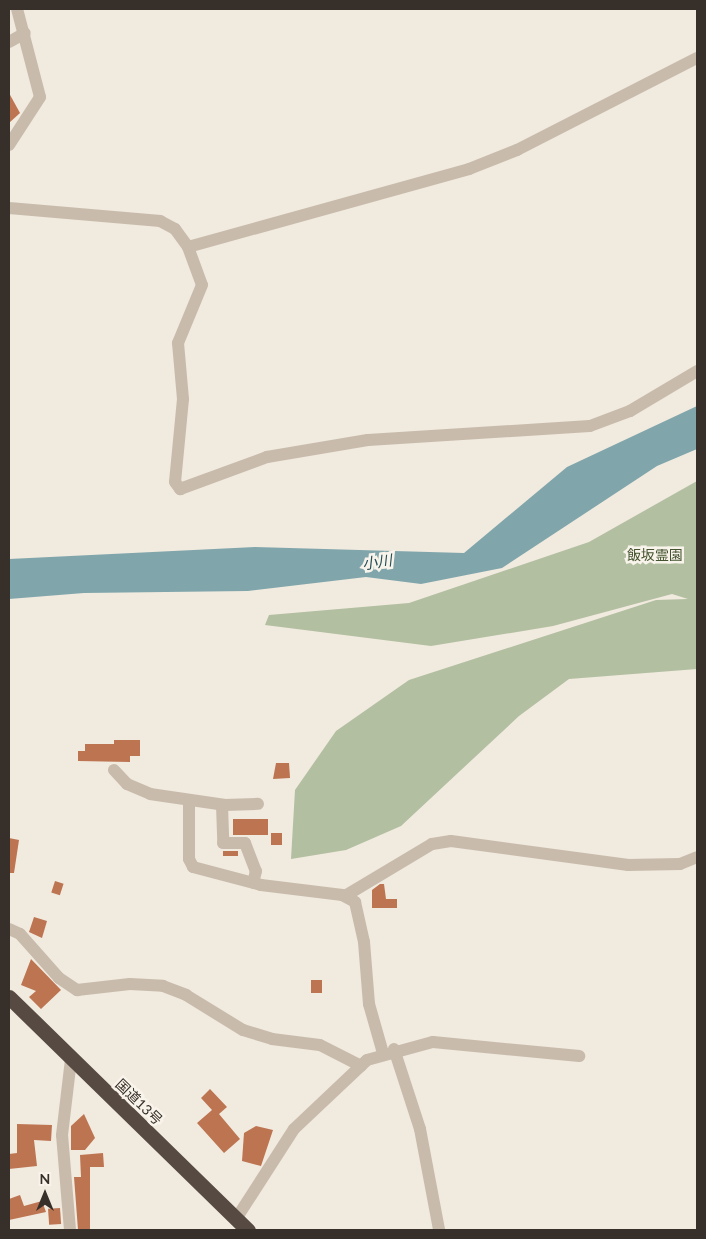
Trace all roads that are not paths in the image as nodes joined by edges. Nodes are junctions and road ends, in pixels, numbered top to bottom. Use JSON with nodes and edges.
{"nodes":[{"id":1,"x":17,"y":9,"type":"edge"},
{"id":2,"x":25,"y":33,"type":"junction"},
{"id":3,"x":9,"y":42,"type":"edge"},
{"id":4,"x":697,"y":58,"type":"edge"},
{"id":5,"x":9,"y":144,"type":"edge"},
{"id":6,"x":9,"y":208,"type":"edge"},
{"id":7,"x":188,"y":247,"type":"junction"},
{"id":8,"x":697,"y":372,"type":"edge"},
{"id":9,"x":114,"y":770,"type":"dead end"},
{"id":10,"x":189,"y":801,"type":"junction"},
{"id":11,"x":222,"y":804,"type":"junction"},
{"id":12,"x":258,"y":804,"type":"dead end"},
{"id":13,"x":697,"y":857,"type":"edge"},
{"id":14,"x":253,"y":883,"type":"junction"},
{"id":15,"x":345,"y":896,"type":"junction"},
{"id":16,"x":9,"y":929,"type":"edge"},
{"id":17,"x":9,"y":997,"type":"edge"},
{"id":18,"x":389,"y":1051,"type":"junction"},
{"id":19,"x":579,"y":1056,"type":"dead end"},
{"id":20,"x":72,"y":1060,"type":"junction"},
{"id":21,"x":361,"y":1066,"type":"junction"},
{"id":22,"x":236,"y":1219,"type":"junction"},
{"id":23,"x":70,"y":1230,"type":"edge"},
{"id":24,"x":248,"y":1230,"type":"edge"},
{"id":25,"x":439,"y":1230,"type":"edge"}],
"edges":[{"from":1,"to":2,"type":"street"},
{"from":2,"to":3,"type":"street"},
{"from":2,"to":5,"type":"street"},
{"from":4,"to":7,"type":"street"},
{"from":6,"to":7,"type":"street"},
{"from":7,"to":8,"type":"street"},
{"from":9,"to":10,"type":"street"},
{"from":10,"to":11,"type":"street"},
{"from":10,"to":14,"type":"street"},
{"from":11,"to":12,"type":"street"},
{"from":11,"to":14,"type":"street"},
{"from":13,"to":15,"type":"street"},
{"from":14,"to":15,"type":"street"},
{"from":15,"to":18,"type":"street"},
{"from":16,"to":21,"type":"street"},
{"from":17,"to":20,"type":"highway","name":"国道13号"},
{"from":18,"to":19,"type":"street"},
{"from":18,"to":21,"type":"street"},
{"from":18,"to":25,"type":"street"},
{"from":20,"to":22,"type":"highway","name":"国道13号"},
{"from":20,"to":23,"type":"street"},
{"from":21,"to":22,"type":"street"},
{"from":22,"to":24,"type":"highway","name":"国道13号"}]}
